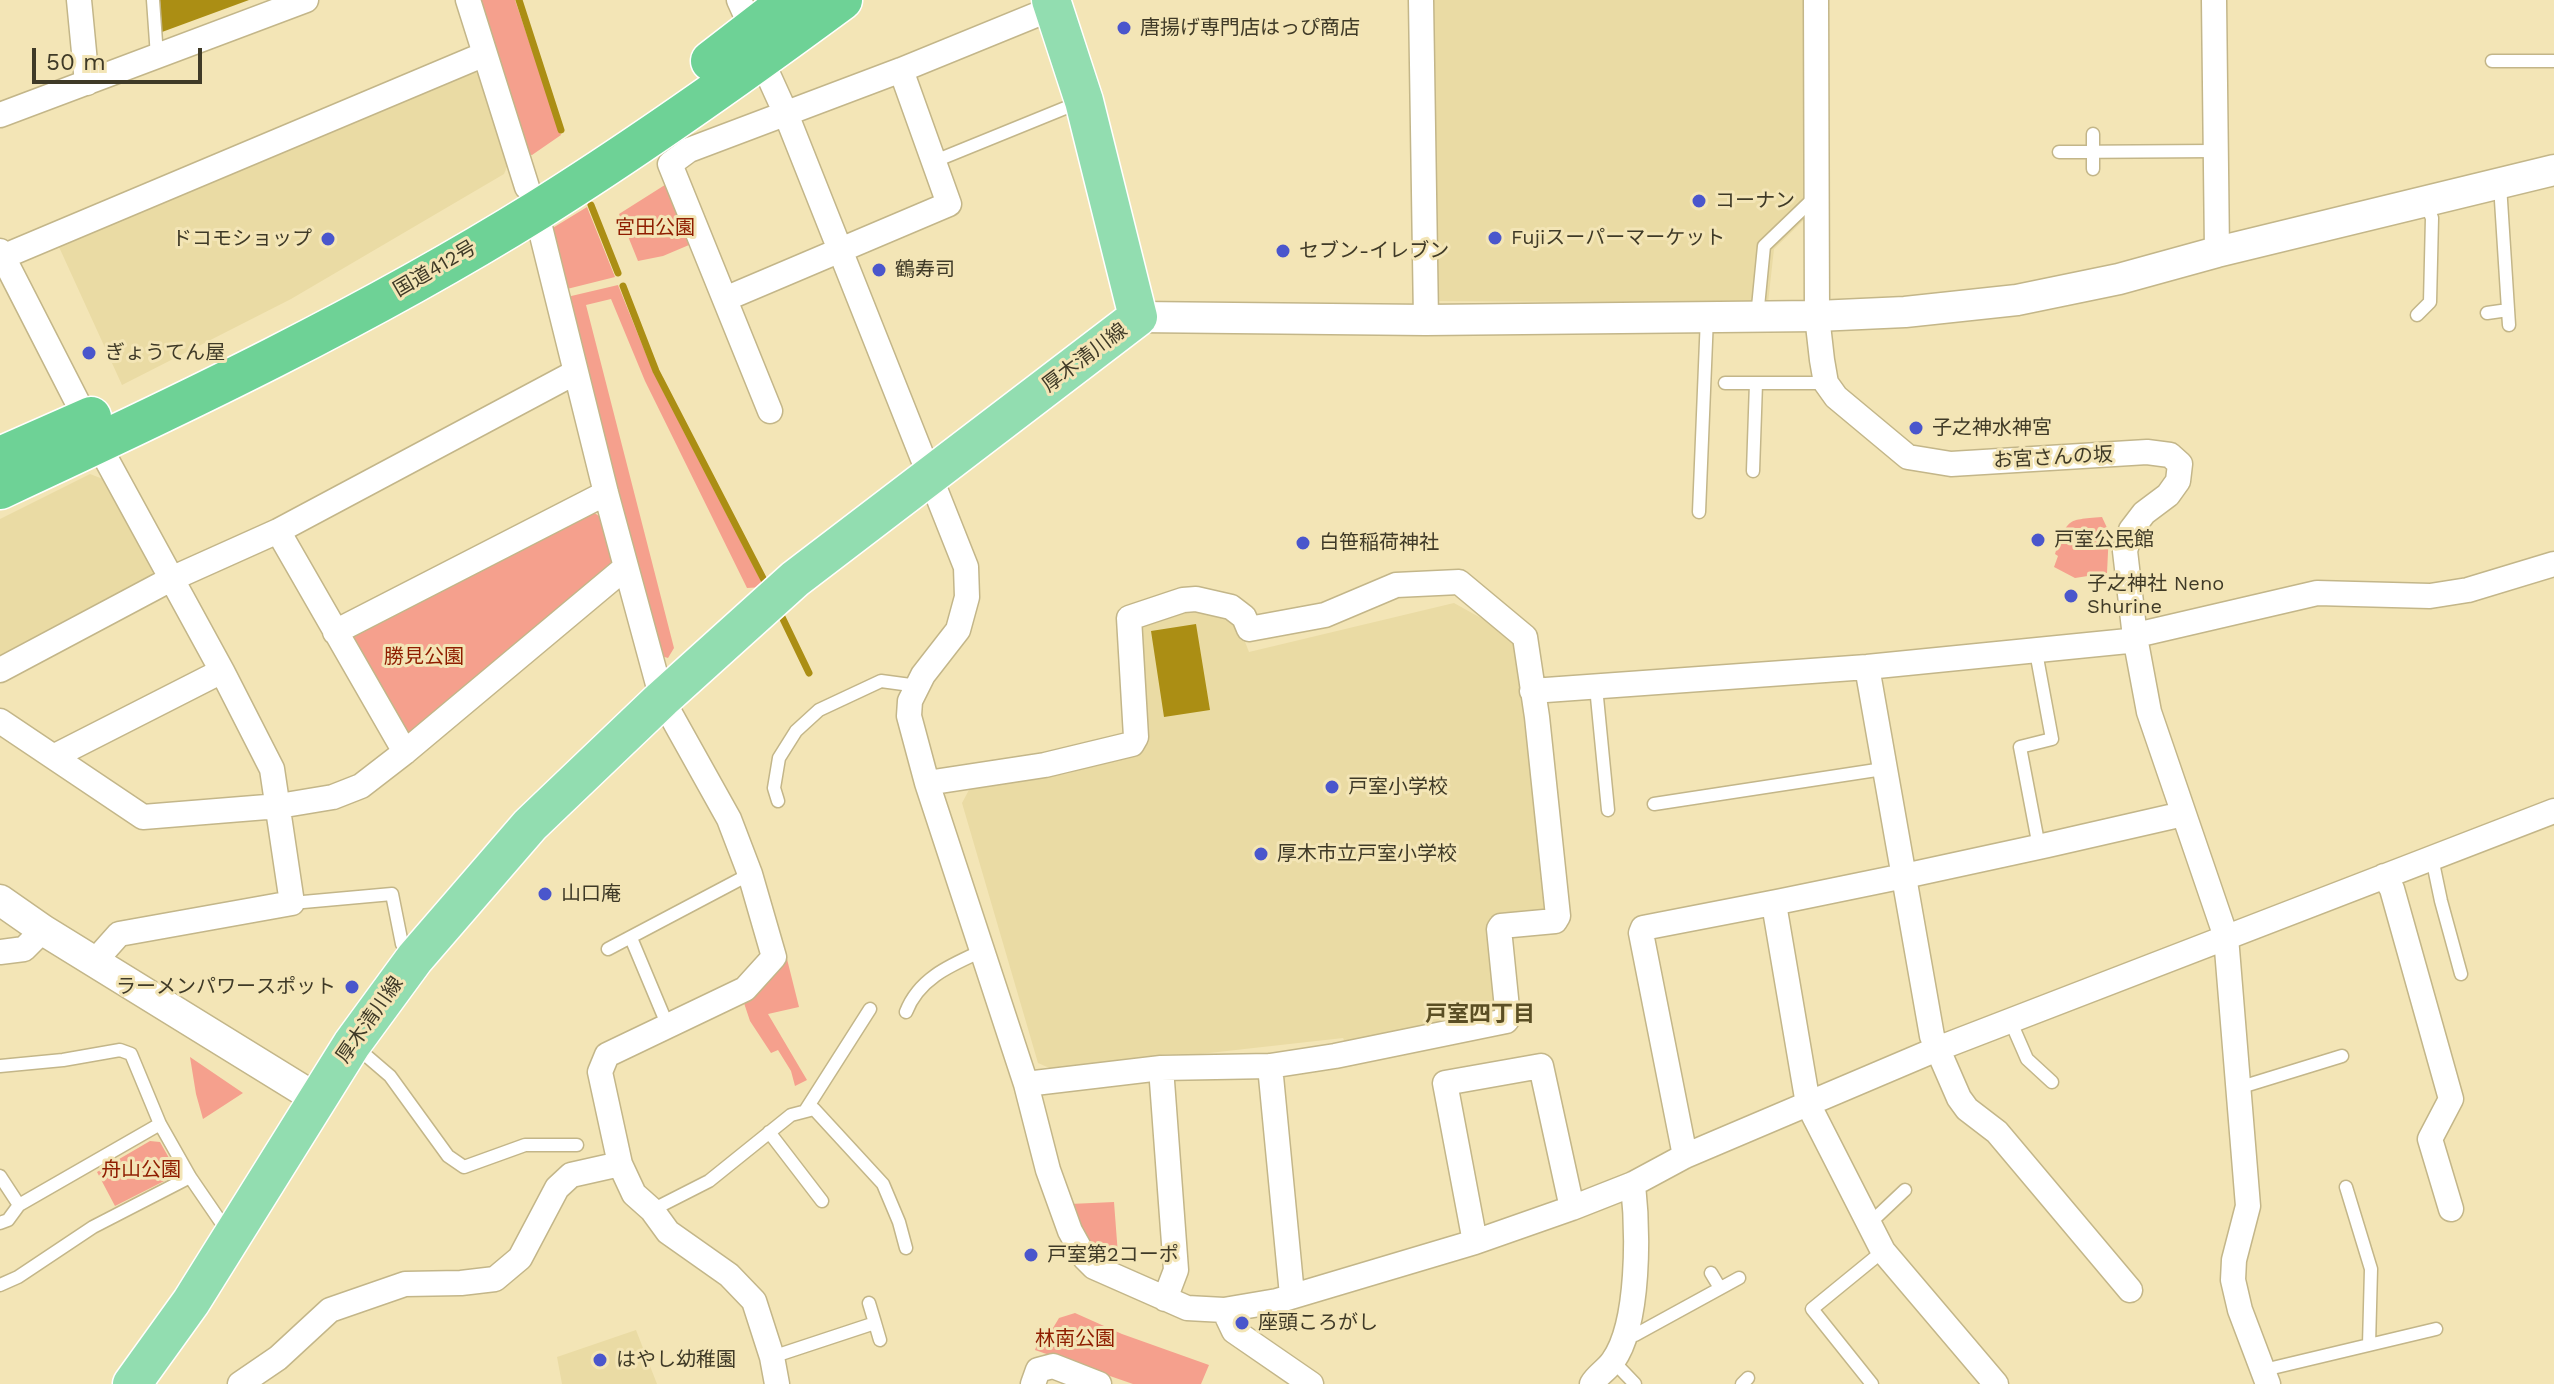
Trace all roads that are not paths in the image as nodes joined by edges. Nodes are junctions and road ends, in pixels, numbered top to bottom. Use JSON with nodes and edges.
{"nodes":[{"id":1,"x":79,"y":0,"type":"edge"},
{"id":2,"x":153,"y":0,"type":"edge"},
{"id":3,"x":306,"y":0,"type":"edge"},
{"id":4,"x":468,"y":0,"type":"edge"},
{"id":5,"x":790,"y":0,"type":"edge"},
{"id":6,"x":842,"y":0,"type":"edge"},
{"id":7,"x":1421,"y":0,"type":"edge"},
{"id":8,"x":1816,"y":0,"type":"edge"},
{"id":9,"x":2214,"y":0,"type":"edge"},
{"id":10,"x":1052,"y":4,"type":"edge"},
{"id":11,"x":751,"y":30,"type":"edge"},
{"id":12,"x":485,"y":54,"type":"junction"},
{"id":13,"x":157,"y":56,"type":"junction"},
{"id":14,"x":2492,"y":61,"type":"dead end"},
{"id":15,"x":2554,"y":61,"type":"edge"},
{"id":16,"x":901,"y":70,"type":"junction"},
{"id":17,"x":87,"y":83,"type":"junction"},
{"id":18,"x":1084,"y":101,"type":"junction"},
{"id":19,"x":786,"y":114,"type":"junction"},
{"id":20,"x":0,"y":115,"type":"edge"},
{"id":21,"x":2093,"y":134,"type":"dead end"},
{"id":22,"x":2215,"y":151,"type":"junction"},
{"id":23,"x":2059,"y":152,"type":"dead end"},
{"id":24,"x":2093,"y":152,"type":"junction"},
{"id":25,"x":935,"y":161,"type":"junction"},
{"id":26,"x":2093,"y":169,"type":"dead end"},
{"id":27,"x":2554,"y":170,"type":"edge"},
{"id":28,"x":2500,"y":184,"type":"junction"},
{"id":29,"x":1817,"y":196,"type":"junction"},
{"id":30,"x":532,"y":199,"type":"junction"},
{"id":31,"x":2425,"y":202,"type":"junction"},
{"id":32,"x":839,"y":250,"type":"junction"},
{"id":33,"x":2217,"y":252,"type":"junction"},
{"id":34,"x":1,"y":255,"type":"edge"},
{"id":35,"x":725,"y":299,"type":"junction"},
{"id":36,"x":2508,"y":310,"type":"junction"},
{"id":37,"x":2487,"y":313,"type":"dead end"},
{"id":38,"x":2417,"y":315,"type":"dead end"},
{"id":39,"x":1817,"y":316,"type":"junction"},
{"id":40,"x":1138,"y":317,"type":"junction"},
{"id":41,"x":1707,"y":317,"type":"junction"},
{"id":42,"x":1757,"y":317,"type":"junction"},
{"id":43,"x":1426,"y":320,"type":"junction"},
{"id":44,"x":2509,"y":325,"type":"dead end"},
{"id":45,"x":576,"y":372,"type":"junction"},
{"id":46,"x":1725,"y":383,"type":"dead end"},
{"id":47,"x":1756,"y":383,"type":"junction"},
{"id":48,"x":1826,"y":383,"type":"junction"},
{"id":49,"x":770,"y":411,"type":"dead end"},
{"id":50,"x":92,"y":431,"type":"junction"},
{"id":51,"x":0,"y":457,"type":"edge"},
{"id":52,"x":1753,"y":471,"type":"dead end"},
{"id":53,"x":930,"y":474,"type":"junction"},
{"id":54,"x":0,"y":489,"type":"edge"},
{"id":55,"x":606,"y":493,"type":"junction"},
{"id":56,"x":1699,"y":512,"type":"dead end"},
{"id":57,"x":278,"y":531,"type":"junction"},
{"id":58,"x":2554,"y":564,"type":"edge"},
{"id":59,"x":626,"y":567,"type":"junction"},
{"id":60,"x":171,"y":579,"type":"junction"},
{"id":61,"x":335,"y":632,"type":"junction"},
{"id":62,"x":2135,"y":637,"type":"junction"},
{"id":63,"x":2036,"y":652,"type":"junction"},
{"id":64,"x":1867,"y":667,"type":"junction"},
{"id":65,"x":0,"y":670,"type":"edge"},
{"id":66,"x":222,"y":671,"type":"junction"},
{"id":67,"x":918,"y":686,"type":"junction"},
{"id":68,"x":1596,"y":687,"type":"junction"},
{"id":69,"x":1532,"y":691,"type":"junction"},
{"id":70,"x":662,"y":699,"type":"junction"},
{"id":71,"x":0,"y":721,"type":"edge"},
{"id":72,"x":405,"y":752,"type":"junction"},
{"id":73,"x":55,"y":756,"type":"junction"},
{"id":74,"x":1883,"y":769,"type":"junction"},
{"id":75,"x":927,"y":783,"type":"junction"},
{"id":76,"x":778,"y":801,"type":"dead end"},
{"id":77,"x":1654,"y":804,"type":"dead end"},
{"id":78,"x":279,"y":806,"type":"junction"},
{"id":79,"x":1608,"y":810,"type":"dead end"},
{"id":80,"x":2554,"y":811,"type":"edge"},
{"id":81,"x":2183,"y":814,"type":"junction"},
{"id":82,"x":2039,"y":847,"type":"junction"},
{"id":83,"x":2432,"y":858,"type":"junction"},
{"id":84,"x":750,"y":874,"type":"junction"},
{"id":85,"x":1903,"y":875,"type":"junction"},
{"id":86,"x":2384,"y":876,"type":"junction"},
{"id":87,"x":0,"y":900,"type":"edge"},
{"id":88,"x":292,"y":903,"type":"junction"},
{"id":89,"x":1774,"y":904,"type":"junction"},
{"id":90,"x":43,"y":930,"type":"junction"},
{"id":91,"x":2226,"y":937,"type":"junction"},
{"id":92,"x":631,"y":938,"type":"junction"},
{"id":93,"x":608,"y":949,"type":"dead end"},
{"id":94,"x":982,"y":951,"type":"junction"},
{"id":95,"x":0,"y":952,"type":"edge"},
{"id":96,"x":415,"y":958,"type":"junction"},
{"id":97,"x":95,"y":961,"type":"junction"},
{"id":98,"x":2461,"y":974,"type":"dead end"},
{"id":99,"x":870,"y":1009,"type":"dead end"},
{"id":100,"x":906,"y":1012,"type":"dead end"},
{"id":101,"x":2010,"y":1020,"type":"junction"},
{"id":102,"x":667,"y":1024,"type":"junction"},
{"id":103,"x":352,"y":1044,"type":"junction"},
{"id":104,"x":1937,"y":1049,"type":"junction"},
{"id":105,"x":2342,"y":1056,"type":"dead end"},
{"id":106,"x":0,"y":1066,"type":"edge"},
{"id":107,"x":1270,"y":1066,"type":"junction"},
{"id":108,"x":1161,"y":1068,"type":"junction"},
{"id":109,"x":2052,"y":1082,"type":"dead end"},
{"id":110,"x":1026,"y":1084,"type":"junction"},
{"id":111,"x":2238,"y":1088,"type":"junction"},
{"id":112,"x":317,"y":1099,"type":"junction"},
{"id":113,"x":1808,"y":1104,"type":"junction"},
{"id":114,"x":805,"y":1111,"type":"junction"},
{"id":115,"x":160,"y":1124,"type":"junction"},
{"id":116,"x":769,"y":1132,"type":"junction"},
{"id":117,"x":577,"y":1145,"type":"dead end"},
{"id":118,"x":1685,"y":1156,"type":"junction"},
{"id":119,"x":620,"y":1164,"type":"junction"},
{"id":120,"x":0,"y":1176,"type":"edge"},
{"id":121,"x":190,"y":1177,"type":"junction"},
{"id":122,"x":1633,"y":1184,"type":"junction"},
{"id":123,"x":2346,"y":1187,"type":"dead end"},
{"id":124,"x":1905,"y":1190,"type":"dead end"},
{"id":125,"x":822,"y":1201,"type":"dead end"},
{"id":126,"x":19,"y":1205,"type":"junction"},
{"id":127,"x":1572,"y":1208,"type":"junction"},
{"id":128,"x":2451,"y":1209,"type":"dead end"},
{"id":129,"x":652,"y":1210,"type":"junction"},
{"id":130,"x":0,"y":1223,"type":"edge"},
{"id":131,"x":1869,"y":1224,"type":"junction"},
{"id":132,"x":231,"y":1237,"type":"junction"},
{"id":133,"x":1475,"y":1242,"type":"junction"},
{"id":134,"x":906,"y":1248,"type":"dead end"},
{"id":135,"x":1883,"y":1251,"type":"junction"},
{"id":136,"x":1711,"y":1273,"type":"dead end"},
{"id":137,"x":2125,"y":1276,"type":"dead end"},
{"id":138,"x":1739,"y":1278,"type":"dead end"},
{"id":139,"x":0,"y":1285,"type":"edge"},
{"id":140,"x":1720,"y":1288,"type":"junction"},
{"id":141,"x":1292,"y":1295,"type":"junction"},
{"id":142,"x":1165,"y":1299,"type":"junction"},
{"id":143,"x":869,"y":1303,"type":"dead end"},
{"id":144,"x":1224,"y":1310,"type":"junction"},
{"id":145,"x":875,"y":1323,"type":"junction"},
{"id":146,"x":2436,"y":1329,"type":"dead end"},
{"id":147,"x":1624,"y":1336,"type":"junction"},
{"id":148,"x":880,"y":1340,"type":"dead end"},
{"id":149,"x":2369,"y":1345,"type":"junction"},
{"id":150,"x":772,"y":1357,"type":"junction"},
{"id":151,"x":1613,"y":1361,"type":"junction"},
{"id":152,"x":2266,"y":1377,"type":"edge"},
{"id":153,"x":132,"y":1384,"type":"edge"},
{"id":154,"x":240,"y":1384,"type":"edge"},
{"id":155,"x":777,"y":1384,"type":"edge"},
{"id":156,"x":1033,"y":1384,"type":"edge"},
{"id":157,"x":1099,"y":1384,"type":"edge"},
{"id":158,"x":1311,"y":1384,"type":"edge"},
{"id":159,"x":1592,"y":1384,"type":"edge"},
{"id":160,"x":1635,"y":1384,"type":"edge"},
{"id":161,"x":1872,"y":1384,"type":"edge"},
{"id":162,"x":1996,"y":1384,"type":"edge"}],
"edges":[{"from":1,"to":17,"type":"street"},
{"from":2,"to":13,"type":"lane"},
{"from":3,"to":13,"type":"street"},
{"from":4,"to":12,"type":"street"},
{"from":5,"to":11,"type":"highway","name":"国道412号"},
{"from":6,"to":11,"type":"highway","name":"国道412号"},
{"from":7,"to":43,"type":"street"},
{"from":8,"to":29,"type":"street"},
{"from":9,"to":22,"type":"street"},
{"from":10,"to":16,"type":"street"},
{"from":10,"to":18,"type":"main road","name":"厚木清川線"},
{"from":11,"to":19,"type":"street"},
{"from":11,"to":30,"type":"highway","name":"国道412号"},
{"from":12,"to":30,"type":"street"},
{"from":12,"to":34,"type":"street"},
{"from":13,"to":17,"type":"street"},
{"from":14,"to":15,"type":"lane"},
{"from":16,"to":19,"type":"street"},
{"from":16,"to":25,"type":"street"},
{"from":17,"to":20,"type":"street"},
{"from":18,"to":25,"type":"lane"},
{"from":18,"to":40,"type":"main road","name":"厚木清川線"},
{"from":19,"to":32,"type":"street"},
{"from":19,"to":35,"type":"street"},
{"from":21,"to":24,"type":"lane"},
{"from":22,"to":24,"type":"lane"},
{"from":22,"to":33,"type":"street"},
{"from":23,"to":24,"type":"lane"},
{"from":24,"to":26,"type":"lane"},
{"from":25,"to":32,"type":"street"},
{"from":27,"to":28,"type":"street"},
{"from":28,"to":31,"type":"street"},
{"from":28,"to":36,"type":"lane"},
{"from":29,"to":39,"type":"street"},
{"from":29,"to":42,"type":"lane"},
{"from":30,"to":45,"type":"street"},
{"from":30,"to":50,"type":"highway","name":"国道412号"},
{"from":31,"to":33,"type":"street"},
{"from":31,"to":38,"type":"lane"},
{"from":32,"to":35,"type":"street"},
{"from":32,"to":53,"type":"street"},
{"from":33,"to":39,"type":"street"},
{"from":34,"to":50,"type":"street"},
{"from":35,"to":49,"type":"street"},
{"from":36,"to":37,"type":"lane"},
{"from":36,"to":44,"type":"lane"},
{"from":39,"to":42,"type":"street"},
{"from":39,"to":48,"type":"street"},
{"from":40,"to":43,"type":"street"},
{"from":40,"to":53,"type":"main road","name":"厚木清川線"},
{"from":41,"to":42,"type":"street"},
{"from":41,"to":43,"type":"street"},
{"from":41,"to":56,"type":"lane"},
{"from":45,"to":55,"type":"street"},
{"from":45,"to":57,"type":"street"},
{"from":46,"to":47,"type":"lane"},
{"from":47,"to":48,"type":"lane"},
{"from":47,"to":52,"type":"lane"},
{"from":48,"to":62,"type":"street","name":"お宮さんの坂"},
{"from":50,"to":51,"type":"highway","name":"国道412号"},
{"from":50,"to":54,"type":"highway","name":"国道412号"},
{"from":50,"to":60,"type":"street"},
{"from":53,"to":67,"type":"street"},
{"from":53,"to":70,"type":"main road","name":"厚木清川線"},
{"from":55,"to":59,"type":"street"},
{"from":55,"to":61,"type":"street"},
{"from":57,"to":60,"type":"street"},
{"from":57,"to":61,"type":"street"},
{"from":58,"to":62,"type":"street"},
{"from":59,"to":70,"type":"street"},
{"from":59,"to":72,"type":"street"},
{"from":60,"to":65,"type":"street"},
{"from":60,"to":66,"type":"street"},
{"from":61,"to":72,"type":"street"},
{"from":62,"to":63,"type":"street"},
{"from":62,"to":81,"type":"street"},
{"from":63,"to":64,"type":"street"},
{"from":63,"to":82,"type":"lane"},
{"from":64,"to":68,"type":"street"},
{"from":64,"to":74,"type":"street"},
{"from":66,"to":73,"type":"street"},
{"from":66,"to":78,"type":"street"},
{"from":67,"to":75,"type":"street"},
{"from":67,"to":76,"type":"lane"},
{"from":68,"to":69,"type":"street"},
{"from":68,"to":79,"type":"lane"},
{"from":69,"to":75,"type":"street"},
{"from":69,"to":107,"type":"street"},
{"from":70,"to":84,"type":"street"},
{"from":70,"to":96,"type":"main road","name":"厚木清川線"},
{"from":71,"to":73,"type":"street"},
{"from":72,"to":78,"type":"street"},
{"from":73,"to":78,"type":"street"},
{"from":74,"to":77,"type":"lane"},
{"from":74,"to":85,"type":"street"},
{"from":75,"to":94,"type":"street"},
{"from":78,"to":88,"type":"street"},
{"from":80,"to":83,"type":"street"},
{"from":81,"to":82,"type":"street"},
{"from":81,"to":91,"type":"street"},
{"from":82,"to":85,"type":"street"},
{"from":83,"to":86,"type":"street"},
{"from":83,"to":98,"type":"lane"},
{"from":84,"to":92,"type":"lane"},
{"from":84,"to":102,"type":"street"},
{"from":85,"to":89,"type":"street"},
{"from":85,"to":104,"type":"street"},
{"from":86,"to":91,"type":"street"},
{"from":86,"to":128,"type":"street"},
{"from":87,"to":90,"type":"street"},
{"from":88,"to":96,"type":"lane"},
{"from":88,"to":97,"type":"street"},
{"from":89,"to":113,"type":"street"},
{"from":89,"to":118,"type":"street"},
{"from":90,"to":95,"type":"street"},
{"from":90,"to":97,"type":"street"},
{"from":91,"to":101,"type":"street"},
{"from":91,"to":111,"type":"street"},
{"from":92,"to":93,"type":"lane"},
{"from":92,"to":102,"type":"lane"},
{"from":94,"to":100,"type":"lane"},
{"from":94,"to":110,"type":"street"},
{"from":96,"to":103,"type":"main road","name":"厚木清川線"},
{"from":97,"to":112,"type":"street"},
{"from":99,"to":114,"type":"lane"},
{"from":101,"to":104,"type":"street"},
{"from":101,"to":109,"type":"lane"},
{"from":102,"to":119,"type":"street"},
{"from":103,"to":112,"type":"main road","name":"厚木清川線"},
{"from":103,"to":117,"type":"lane"},
{"from":104,"to":113,"type":"street"},
{"from":104,"to":137,"type":"street"},
{"from":105,"to":111,"type":"lane"},
{"from":106,"to":115,"type":"lane"},
{"from":107,"to":108,"type":"street"},
{"from":107,"to":141,"type":"street"},
{"from":108,"to":110,"type":"street"},
{"from":108,"to":142,"type":"street"},
{"from":110,"to":142,"type":"street"},
{"from":111,"to":152,"type":"street"},
{"from":112,"to":132,"type":"main road","name":"厚木清川線"},
{"from":113,"to":118,"type":"street"},
{"from":113,"to":131,"type":"street"},
{"from":114,"to":116,"type":"lane"},
{"from":114,"to":134,"type":"lane"},
{"from":115,"to":121,"type":"lane"},
{"from":115,"to":126,"type":"lane"},
{"from":116,"to":125,"type":"lane"},
{"from":116,"to":129,"type":"lane"},
{"from":118,"to":122,"type":"street"},
{"from":119,"to":129,"type":"street"},
{"from":119,"to":154,"type":"street"},
{"from":120,"to":126,"type":"lane"},
{"from":121,"to":132,"type":"lane"},
{"from":121,"to":139,"type":"lane"},
{"from":122,"to":127,"type":"street"},
{"from":122,"to":147,"type":"street"},
{"from":123,"to":149,"type":"lane"},
{"from":124,"to":131,"type":"lane"},
{"from":126,"to":130,"type":"lane"},
{"from":127,"to":133,"type":"street"},
{"from":127,"to":133,"type":"street"},
{"from":129,"to":150,"type":"street"},
{"from":131,"to":135,"type":"street"},
{"from":132,"to":153,"type":"main road","name":"厚木清川線"},
{"from":133,"to":141,"type":"street"},
{"from":135,"to":161,"type":"lane"},
{"from":135,"to":162,"type":"street"},
{"from":136,"to":140,"type":"lane"},
{"from":138,"to":140,"type":"lane"},
{"from":140,"to":147,"type":"lane"},
{"from":141,"to":144,"type":"street"},
{"from":142,"to":144,"type":"street"},
{"from":143,"to":145,"type":"lane"},
{"from":144,"to":158,"type":"street"},
{"from":145,"to":148,"type":"lane"},
{"from":145,"to":150,"type":"lane"},
{"from":146,"to":149,"type":"lane"},
{"from":147,"to":151,"type":"street"},
{"from":149,"to":152,"type":"lane"},
{"from":150,"to":155,"type":"street"},
{"from":151,"to":159,"type":"street"},
{"from":151,"to":160,"type":"lane"},
{"from":156,"to":157,"type":"street"}]}
